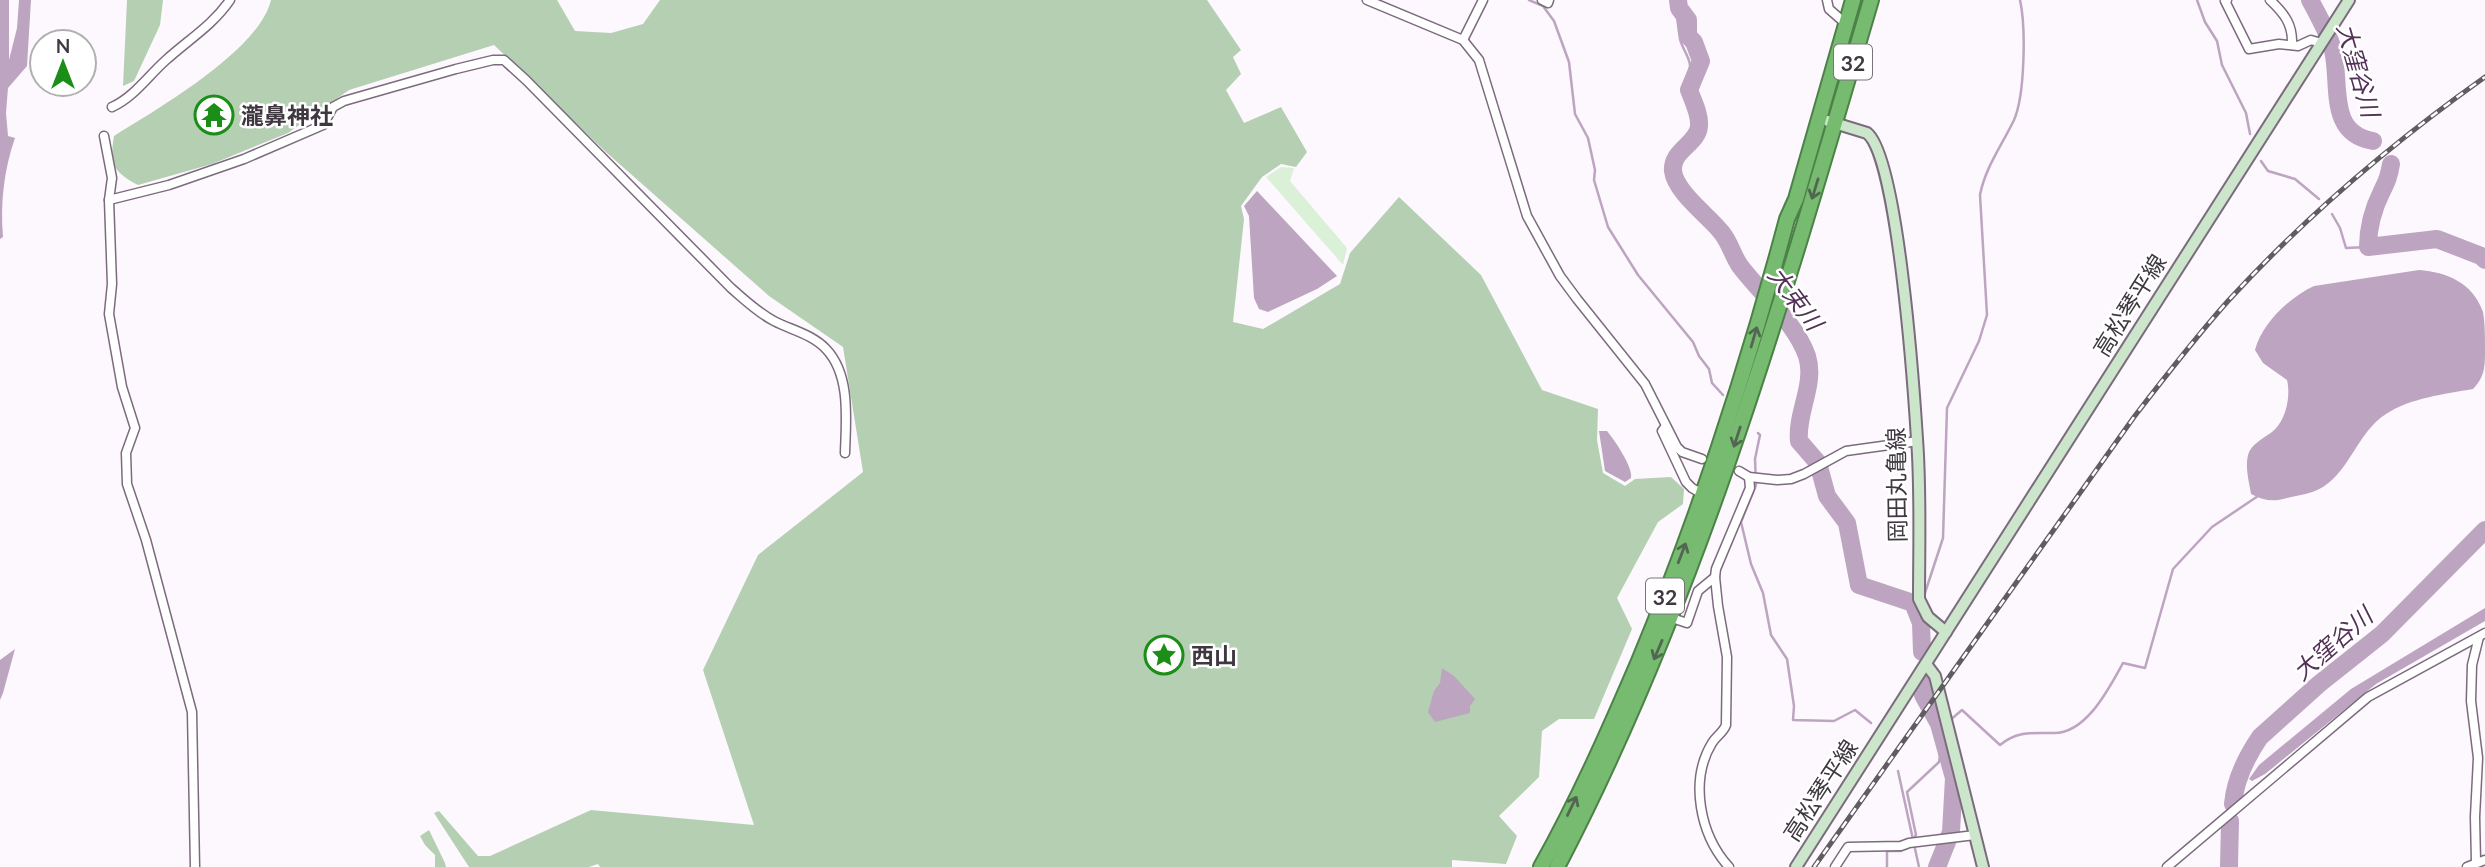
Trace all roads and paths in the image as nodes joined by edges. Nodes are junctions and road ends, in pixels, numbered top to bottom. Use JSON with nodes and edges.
{"nodes":[{"id":1,"x":230,"y":0,"type":"edge"},
{"id":2,"x":1367,"y":0,"type":"edge"},
{"id":3,"x":1483,"y":0,"type":"edge"},
{"id":4,"x":1542,"y":0,"type":"edge"},
{"id":5,"x":1549,"y":0,"type":"edge"},
{"id":6,"x":1828,"y":0,"type":"edge"},
{"id":7,"x":1853,"y":0,"type":"edge"},
{"id":8,"x":1871,"y":0,"type":"edge"},
{"id":9,"x":2227,"y":0,"type":"edge"},
{"id":10,"x":2270,"y":0,"type":"edge"},
{"id":11,"x":2349,"y":0,"type":"edge"},
{"id":12,"x":1845,"y":23,"type":"junction"},
{"id":13,"x":2324,"y":37,"type":"junction"},
{"id":14,"x":1463,"y":40,"type":"junction"},
{"id":15,"x":2292,"y":46,"type":"junction"},
{"id":16,"x":112,"y":107,"type":"dead end"},
{"id":17,"x":1819,"y":118,"type":"junction"},
{"id":18,"x":1835,"y":123,"type":"junction"},
{"id":19,"x":104,"y":136,"type":"dead end"},
{"id":20,"x":109,"y":200,"type":"junction"},
{"id":21,"x":1666,"y":426,"type":"junction"},
{"id":22,"x":1917,"y":441,"type":"junction"},
{"id":23,"x":845,"y":453,"type":"dead end"},
{"id":24,"x":1702,"y":459,"type":"dead end"},
{"id":25,"x":1739,"y":471,"type":"dead end"},
{"id":26,"x":1753,"y":477,"type":"junction"},
{"id":27,"x":1704,"y":495,"type":"junction"},
{"id":28,"x":1715,"y":577,"type":"junction"},
{"id":29,"x":1672,"y":618,"type":"junction"},
{"id":30,"x":1946,"y":632,"type":"junction"},
{"id":31,"x":2482,"y":635,"type":"edge"},
{"id":32,"x":1926,"y":664,"type":"junction"},
{"id":33,"x":1975,"y":835,"type":"junction"},
{"id":34,"x":2481,"y":861,"type":"edge"},
{"id":35,"x":195,"y":867,"type":"edge"},
{"id":36,"x":1541,"y":867,"type":"edge"},
{"id":37,"x":1557,"y":867,"type":"edge"},
{"id":38,"x":1729,"y":867,"type":"edge"},
{"id":39,"x":1796,"y":867,"type":"edge"},
{"id":40,"x":1835,"y":867,"type":"edge"},
{"id":41,"x":1983,"y":867,"type":"edge"},
{"id":42,"x":2167,"y":867,"type":"edge"},
{"id":43,"x":2467,"y":867,"type":"edge"}],
"edges":[{"from":1,"to":16,"type":"street"},
{"from":2,"to":14,"type":"street"},
{"from":3,"to":14,"type":"street"},
{"from":4,"to":5,"type":"street"},
{"from":6,"to":12,"type":"street"},
{"from":7,"to":12,"type":"highway","number":"32"},
{"from":8,"to":18,"type":"highway","number":"32"},
{"from":9,"to":15,"type":"street"},
{"from":10,"to":15,"type":"street"},
{"from":11,"to":13,"type":"main road","name":"高松琴平線"},
{"from":12,"to":17,"type":"highway","number":"32"},
{"from":13,"to":15,"type":"street"},
{"from":13,"to":30,"type":"main road","name":"高松琴平線"},
{"from":14,"to":21,"type":"street"},
{"from":17,"to":18,"type":"main road","name":"岡田丸亀線"},
{"from":27,"to":17,"type":"highway","number":"32","one_way":true},
{"from":18,"to":22,"type":"main road","name":"岡田丸亀線"},
{"from":18,"to":29,"type":"highway","number":"32","one_way":true},
{"from":19,"to":20,"type":"street"},
{"from":20,"to":23,"type":"street"},
{"from":20,"to":35,"type":"street"},
{"from":21,"to":24,"type":"street"},
{"from":21,"to":27,"type":"street"},
{"from":22,"to":26,"type":"street"},
{"from":22,"to":30,"type":"main road","name":"岡田丸亀線"},
{"from":25,"to":26,"type":"street"},
{"from":26,"to":28,"type":"street"},
{"from":36,"to":27,"type":"highway","number":"32","one_way":true},
{"from":28,"to":29,"type":"street"},
{"from":28,"to":38,"type":"street"},
{"from":29,"to":37,"type":"highway","number":"32","one_way":true},
{"from":30,"to":32,"type":"main road"},
{"from":31,"to":34,"type":"street"},
{"from":31,"to":42,"type":"street"},
{"from":32,"to":33,"type":"main road"},
{"from":32,"to":39,"type":"main road","name":"高松琴平線"},
{"from":33,"to":40,"type":"street"},
{"from":33,"to":41,"type":"main road"},
{"from":34,"to":43,"type":"street"}]}
